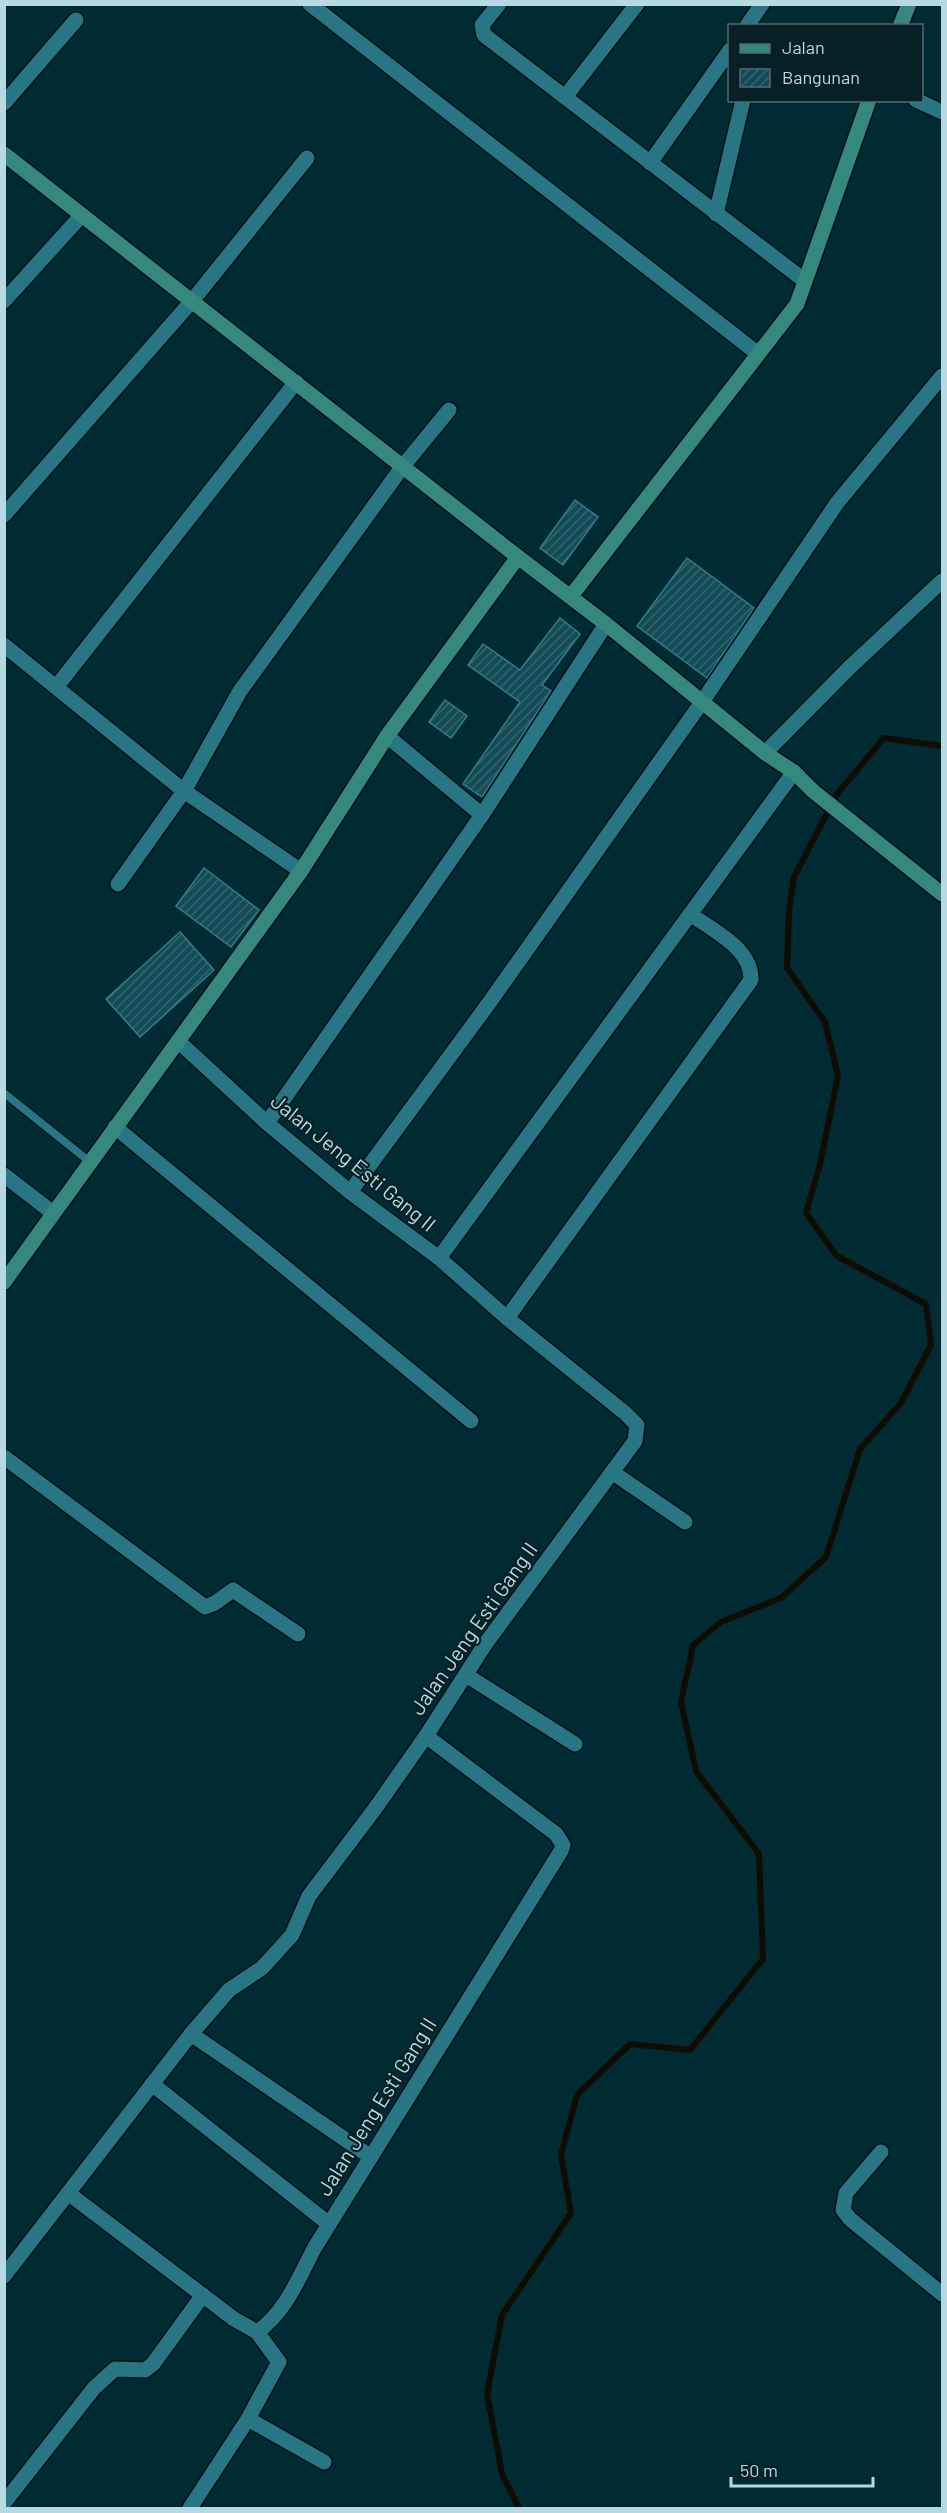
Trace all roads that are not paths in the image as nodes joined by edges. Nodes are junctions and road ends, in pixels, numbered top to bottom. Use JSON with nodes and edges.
{"nodes":[{"id":1,"x":310,"y":4,"type":"edge"},
{"id":2,"x":499,"y":4,"type":"edge"},
{"id":3,"x":637,"y":4,"type":"edge"},
{"id":4,"x":762,"y":4,"type":"edge"},
{"id":5,"x":766,"y":4,"type":"edge"},
{"id":6,"x":909,"y":4,"type":"edge"},
{"id":7,"x":76,"y":20,"type":"dead end"},
{"id":8,"x":748,"y":24,"type":"edge"},
{"id":9,"x":761,"y":24,"type":"edge"},
{"id":10,"x":901,"y":24,"type":"edge"},
{"id":11,"x":728,"y":51,"type":"edge"},
{"id":12,"x":565,"y":97,"type":"junction"},
{"id":13,"x":743,"y":102,"type":"edge"},
{"id":14,"x":869,"y":102,"type":"edge"},
{"id":15,"x":920,"y":102,"type":"edge"},
{"id":16,"x":4,"y":103,"type":"edge"},
{"id":17,"x":942,"y":112,"type":"edge"},
{"id":18,"x":4,"y":154,"type":"edge"},
{"id":19,"x":307,"y":158,"type":"dead end"},
{"id":20,"x":650,"y":163,"type":"junction"},
{"id":21,"x":716,"y":214,"type":"junction"},
{"id":22,"x":81,"y":216,"type":"junction"},
{"id":23,"x":805,"y":281,"type":"junction"},
{"id":24,"x":4,"y":301,"type":"edge"},
{"id":25,"x":192,"y":301,"type":"junction"},
{"id":26,"x":757,"y":353,"type":"junction"},
{"id":27,"x":942,"y":376,"type":"edge"},
{"id":28,"x":296,"y":382,"type":"junction"},
{"id":29,"x":449,"y":410,"type":"dead end"},
{"id":30,"x":404,"y":466,"type":"junction"},
{"id":31,"x":4,"y":515,"type":"edge"},
{"id":32,"x":518,"y":557,"type":"junction"},
{"id":33,"x":942,"y":581,"type":"edge"},
{"id":34,"x":571,"y":596,"type":"junction"},
{"id":35,"x":606,"y":624,"type":"junction"},
{"id":36,"x":4,"y":645,"type":"edge"},
{"id":37,"x":57,"y":686,"type":"junction"},
{"id":38,"x":702,"y":702,"type":"junction"},
{"id":39,"x":387,"y":736,"type":"junction"},
{"id":40,"x":765,"y":753,"type":"junction"},
{"id":41,"x":794,"y":772,"type":"junction"},
{"id":42,"x":184,"y":791,"type":"junction"},
{"id":43,"x":482,"y":815,"type":"junction"},
{"id":44,"x":301,"y":871,"type":"junction"},
{"id":45,"x":118,"y":884,"type":"dead end"},
{"id":46,"x":942,"y":894,"type":"edge"},
{"id":47,"x":690,"y":914,"type":"junction"},
{"id":48,"x":178,"y":1041,"type":"junction"},
{"id":49,"x":4,"y":1093,"type":"edge"},
{"id":50,"x":267,"y":1124,"type":"junction"},
{"id":51,"x":115,"y":1127,"type":"junction"},
{"id":52,"x":90,"y":1162,"type":"junction"},
{"id":53,"x":4,"y":1175,"type":"edge"},
{"id":54,"x":350,"y":1192,"type":"junction"},
{"id":55,"x":53,"y":1213,"type":"junction"},
{"id":56,"x":439,"y":1258,"type":"junction"},
{"id":57,"x":4,"y":1282,"type":"edge"},
{"id":58,"x":507,"y":1318,"type":"junction"},
{"id":59,"x":471,"y":1421,"type":"dead end"},
{"id":60,"x":4,"y":1457,"type":"edge"},
{"id":61,"x":612,"y":1472,"type":"junction"},
{"id":62,"x":685,"y":1522,"type":"dead end"},
{"id":63,"x":298,"y":1634,"type":"dead end"},
{"id":64,"x":466,"y":1675,"type":"junction"},
{"id":65,"x":426,"y":1736,"type":"junction"},
{"id":66,"x":575,"y":1744,"type":"dead end"},
{"id":67,"x":191,"y":2034,"type":"junction"},
{"id":68,"x":152,"y":2084,"type":"junction"},
{"id":69,"x":881,"y":2152,"type":"dead end"},
{"id":70,"x":371,"y":2157,"type":"junction"},
{"id":71,"x":68,"y":2193,"type":"junction"},
{"id":72,"x":329,"y":2224,"type":"junction"},
{"id":73,"x":4,"y":2276,"type":"edge"},
{"id":74,"x":942,"y":2294,"type":"edge"},
{"id":75,"x":203,"y":2295,"type":"junction"},
{"id":76,"x":257,"y":2332,"type":"junction"},
{"id":77,"x":248,"y":2419,"type":"junction"},
{"id":78,"x":324,"y":2462,"type":"dead end"},
{"id":79,"x":4,"y":2504,"type":"edge"},
{"id":80,"x":189,"y":2508,"type":"edge"}],
"edges":[{"from":1,"to":26,"type":"street"},
{"from":2,"to":12,"type":"street"},
{"from":3,"to":12,"type":"street"},
{"from":4,"to":8,"type":"street"},
{"from":5,"to":9,"type":"street"},
{"from":6,"to":10,"type":"street"},
{"from":7,"to":16,"type":"street"},
{"from":11,"to":20,"type":"street"},
{"from":12,"to":20,"type":"street"},
{"from":13,"to":21,"type":"street"},
{"from":14,"to":23,"type":"street"},
{"from":15,"to":17,"type":"street"},
{"from":18,"to":22,"type":"street"},
{"from":19,"to":25,"type":"street"},
{"from":20,"to":21,"type":"street"},
{"from":21,"to":23,"type":"street"},
{"from":22,"to":24,"type":"street"},
{"from":22,"to":25,"type":"street"},
{"from":23,"to":26,"type":"street"},
{"from":25,"to":28,"type":"street"},
{"from":25,"to":31,"type":"street"},
{"from":26,"to":34,"type":"street"},
{"from":27,"to":38,"type":"street"},
{"from":28,"to":30,"type":"street"},
{"from":28,"to":37,"type":"street"},
{"from":29,"to":30,"type":"street"},
{"from":30,"to":32,"type":"street"},
{"from":30,"to":42,"type":"street"},
{"from":32,"to":34,"type":"street"},
{"from":32,"to":39,"type":"street"},
{"from":33,"to":40,"type":"street"},
{"from":34,"to":35,"type":"street"},
{"from":35,"to":38,"type":"street"},
{"from":35,"to":43,"type":"street"},
{"from":36,"to":37,"type":"street"},
{"from":37,"to":42,"type":"street"},
{"from":38,"to":40,"type":"street"},
{"from":38,"to":54,"type":"street"},
{"from":39,"to":43,"type":"street"},
{"from":39,"to":44,"type":"street"},
{"from":40,"to":41,"type":"street"},
{"from":41,"to":46,"type":"street"},
{"from":41,"to":47,"type":"street"},
{"from":42,"to":44,"type":"street"},
{"from":42,"to":45,"type":"street"},
{"from":43,"to":50,"type":"street"},
{"from":44,"to":48,"type":"street"},
{"from":47,"to":56,"type":"street"},
{"from":47,"to":58,"type":"street"},
{"from":48,"to":50,"type":"street","name":"Jalan Jeng Esti Gang II"},
{"from":48,"to":51,"type":"street"},
{"from":49,"to":52,"type":"lane"},
{"from":50,"to":54,"type":"street","name":"Jalan Jeng Esti Gang II"},
{"from":51,"to":52,"type":"street"},
{"from":51,"to":59,"type":"street"},
{"from":52,"to":55,"type":"street"},
{"from":53,"to":55,"type":"street"},
{"from":54,"to":56,"type":"street","name":"Jalan Jeng Esti Gang II"},
{"from":55,"to":57,"type":"street"},
{"from":56,"to":58,"type":"street","name":"Jalan Jeng Esti Gang II"},
{"from":58,"to":61,"type":"street","name":"Jalan Jeng Esti Gang II"},
{"from":60,"to":63,"type":"street"},
{"from":61,"to":62,"type":"street"},
{"from":61,"to":64,"type":"street","name":"Jalan Jeng Esti Gang II"},
{"from":64,"to":65,"type":"street","name":"Jalan Jeng Esti Gang II"},
{"from":64,"to":66,"type":"street"},
{"from":65,"to":67,"type":"street"},
{"from":65,"to":70,"type":"street","name":"Jalan Jeng Esti Gang II"},
{"from":67,"to":68,"type":"street"},
{"from":67,"to":70,"type":"street"},
{"from":68,"to":71,"type":"street"},
{"from":68,"to":72,"type":"street"},
{"from":69,"to":74,"type":"street"},
{"from":70,"to":72,"type":"street","name":"Jalan Jeng Esti Gang II"},
{"from":71,"to":73,"type":"street"},
{"from":71,"to":75,"type":"street"},
{"from":72,"to":76,"type":"street","name":"Jalan Jeng Esti Gang II"},
{"from":75,"to":76,"type":"street"},
{"from":75,"to":79,"type":"street"},
{"from":76,"to":77,"type":"street"},
{"from":77,"to":78,"type":"street"},
{"from":77,"to":80,"type":"street"}]}
